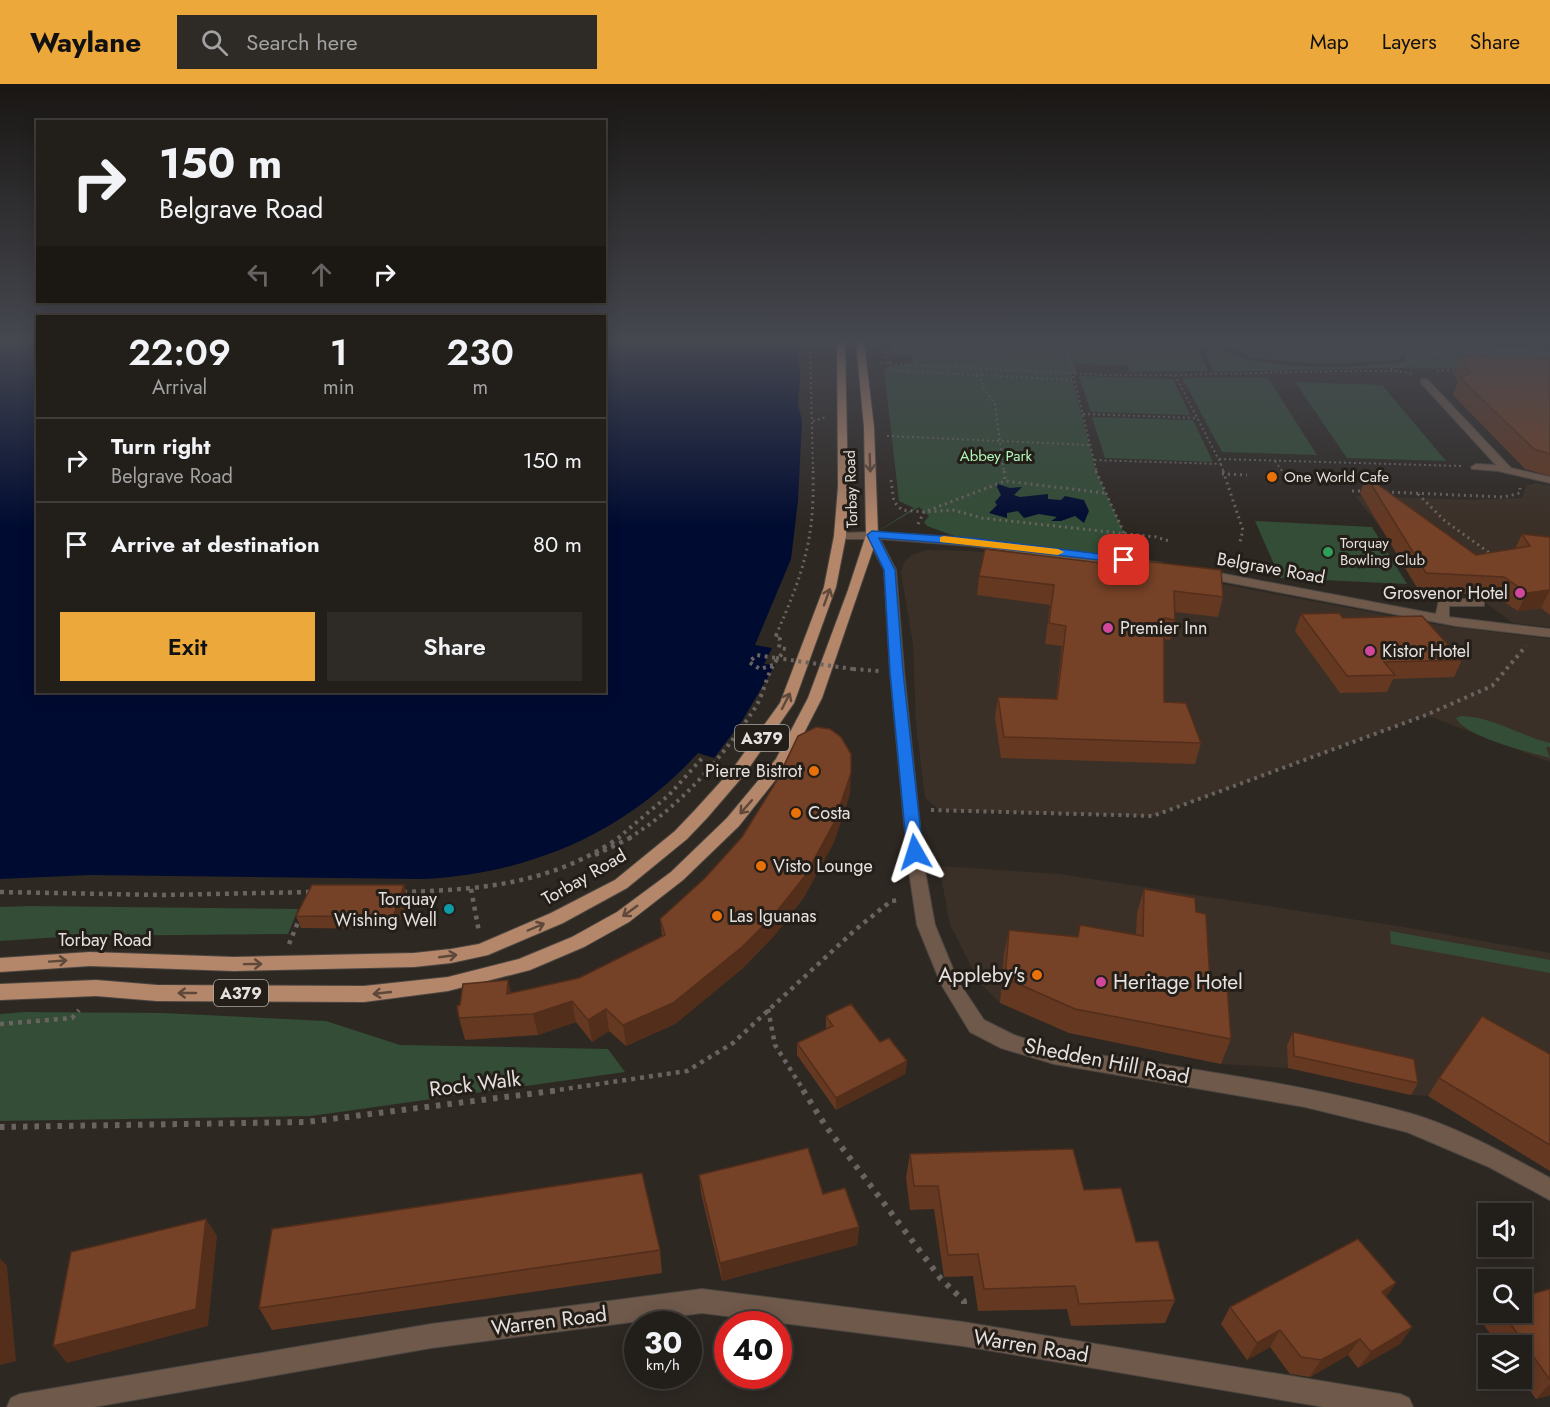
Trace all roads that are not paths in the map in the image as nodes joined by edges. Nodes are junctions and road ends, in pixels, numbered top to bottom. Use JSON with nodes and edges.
{"nodes":[{"id":1,"x":842,"y":404,"type":"edge"},
{"id":2,"x":867,"y":404,"type":"edge"},
{"id":3,"x":1448,"y":404,"type":"edge"},
{"id":4,"x":1476,"y":467,"type":"road end"},
{"id":5,"x":1508,"y":470,"type":"junction"},
{"id":6,"x":1550,"y":480,"type":"edge"},
{"id":7,"x":872,"y":535,"type":"junction"},
{"id":8,"x":840,"y":536,"type":"junction"},
{"id":9,"x":1480,"y":603,"type":"dead end"},
{"id":10,"x":1442,"y":619,"type":"junction"},
{"id":11,"x":1550,"y":633,"type":"edge"},
{"id":12,"x":0,"y":965,"type":"edge"},
{"id":13,"x":0,"y":992,"type":"edge"},
{"id":14,"x":1550,"y":1191,"type":"edge"},
{"id":15,"x":20,"y":1407,"type":"edge"},
{"id":16,"x":1400,"y":1407,"type":"edge"}],
"edges":[{"from":1,"to":8,"type":"main road","name":"Torbay Road","number":"A379"},
{"from":2,"to":7,"type":"main road","name":"Torbay Road","number":"A379","one_way":true},
{"from":3,"to":5,"type":"street"},
{"from":4,"to":5,"type":"street"},
{"from":5,"to":6,"type":"street"},
{"from":7,"to":8,"type":"street","name":"Belgrave Road"},
{"from":7,"to":10,"type":"street","name":"Belgrave Road"},
{"from":7,"to":13,"type":"main road","name":"Torbay Road","number":"A379","one_way":true},
{"from":7,"to":14,"type":"street","name":"Shedden Hill Road"},
{"from":12,"to":8,"type":"main road","name":"Torbay Road","number":"A379","one_way":true},
{"from":9,"to":10,"type":"street"},
{"from":10,"to":11,"type":"street","name":"Belgrave Road"},
{"from":15,"to":16,"type":"street","name":"Warren Road"}]}
